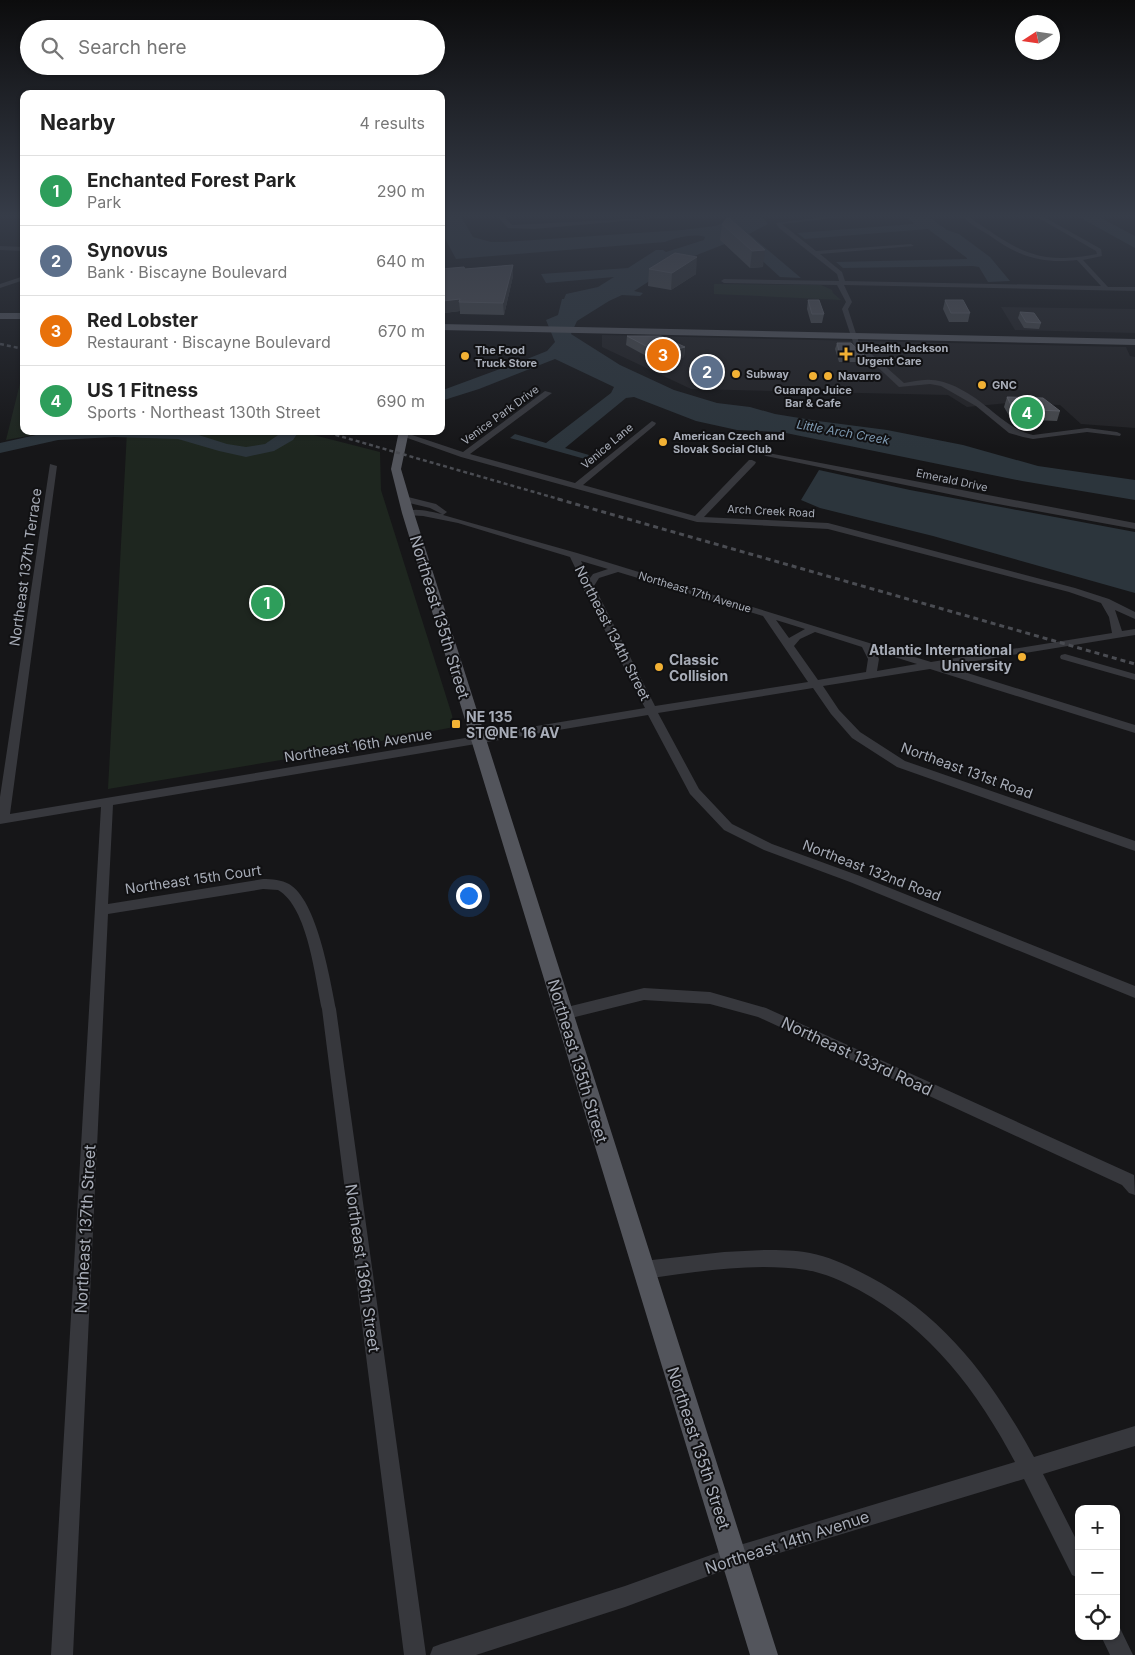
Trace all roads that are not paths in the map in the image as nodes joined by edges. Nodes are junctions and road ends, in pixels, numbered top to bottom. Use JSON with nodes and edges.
{"nodes":[{"id":1,"x":845,"y":294,"type":"edge"},
{"id":2,"x":0,"y":309,"type":"edge"},
{"id":3,"x":20,"y":310,"type":"edge"},
{"id":4,"x":0,"y":316,"type":"edge"},
{"id":5,"x":20,"y":316,"type":"edge"},
{"id":6,"x":445,"y":321,"type":"edge"},
{"id":7,"x":543,"y":326,"type":"junction"},
{"id":8,"x":445,"y":327,"type":"edge"},
{"id":9,"x":852,"y":333,"type":"junction"},
{"id":10,"x":1135,"y":336,"type":"edge"},
{"id":11,"x":1135,"y":342,"type":"edge"},
{"id":12,"x":548,"y":394,"type":"dead end"},
{"id":13,"x":652,"y":423,"type":"dead end"},
{"id":14,"x":1117,"y":434,"type":"dead end"},
{"id":15,"x":402,"y":435,"type":"edge"},
{"id":16,"x":766,"y":454,"type":"dead end"},
{"id":17,"x":464,"y":455,"type":"junction"},
{"id":18,"x":752,"y":462,"type":"dead end"},
{"id":19,"x":53,"y":466,"type":"dead end"},
{"id":20,"x":396,"y":466,"type":"joint"},
{"id":21,"x":577,"y":486,"type":"junction"},
{"id":22,"x":404,"y":499,"type":"junction"},
{"id":23,"x":408,"y":513,"type":"junction"},
{"id":24,"x":697,"y":519,"type":"junction"},
{"id":25,"x":459,"y":521,"type":"junction"},
{"id":26,"x":1135,"y":526,"type":"edge"},
{"id":27,"x":574,"y":555,"type":"junction"},
{"id":28,"x":620,"y":569,"type":"junction"},
{"id":29,"x":588,"y":588,"type":"junction"},
{"id":30,"x":1105,"y":601,"type":"junction"},
{"id":31,"x":1135,"y":606,"type":"edge"},
{"id":32,"x":767,"y":614,"type":"junction"},
{"id":33,"x":1135,"y":616,"type":"edge"},
{"id":34,"x":816,"y":629,"type":"junction"},
{"id":35,"x":1135,"y":632,"type":"edge"},
{"id":36,"x":1117,"y":636,"type":"junction"},
{"id":37,"x":866,"y":645,"type":"junction"},
{"id":38,"x":788,"y":646,"type":"junction"},
{"id":39,"x":1066,"y":657,"type":"dead end"},
{"id":40,"x":931,"y":665,"type":"junction"},
{"id":41,"x":870,"y":675,"type":"junction"},
{"id":42,"x":1135,"y":676,"type":"edge"},
{"id":43,"x":814,"y":683,"type":"junction"},
{"id":44,"x":652,"y":710,"type":"junction"},
{"id":45,"x":1135,"y":729,"type":"edge"},
{"id":46,"x":479,"y":740,"type":"junction"},
{"id":47,"x":107,"y":802,"type":"junction"},
{"id":48,"x":2,"y":820,"type":"edge"},
{"id":49,"x":1135,"y":846,"type":"edge"},
{"id":50,"x":288,"y":889,"type":"joint"},
{"id":51,"x":102,"y":910,"type":"junction"},
{"id":52,"x":1135,"y":992,"type":"edge"},
{"id":53,"x":563,"y":1014,"type":"junction"},
{"id":54,"x":1135,"y":1187,"type":"edge"},
{"id":55,"x":643,"y":1270,"type":"junction"},
{"id":56,"x":1135,"y":1436,"type":"edge"},
{"id":57,"x":1030,"y":1468,"type":"junction"},
{"id":58,"x":733,"y":1556,"type":"junction"},
{"id":59,"x":1075,"y":1560,"type":"edge"},
{"id":60,"x":1114,"y":1640,"type":"edge"},
{"id":61,"x":62,"y":1655,"type":"edge"},
{"id":62,"x":415,"y":1655,"type":"edge"},
{"id":63,"x":442,"y":1655,"type":"edge"},
{"id":64,"x":764,"y":1655,"type":"edge"},
{"id":65,"x":1122,"y":1655,"type":"edge"}],
"edges":[{"from":1,"to":9,"type":"street"},
{"from":2,"to":3,"type":"main road"},
{"from":4,"to":5,"type":"main road"},
{"from":6,"to":7,"type":"main road"},
{"from":7,"to":8,"type":"main road"},
{"from":7,"to":9,"type":"main road"},
{"from":9,"to":10,"type":"main road"},
{"from":9,"to":11,"type":"main road"},
{"from":9,"to":14,"type":"street"},
{"from":12,"to":17,"type":"street","name":"Venice Park Drive"},
{"from":13,"to":21,"type":"street","name":"Venice Lane"},
{"from":15,"to":17,"type":"street","name":"Arch Creek Road"},
{"from":15,"to":20,"type":"main road","name":"Northeast 135th Street"},
{"from":16,"to":26,"type":"street","name":"Emerald Drive"},
{"from":17,"to":21,"type":"street","name":"Arch Creek Road"},
{"from":18,"to":24,"type":"street"},
{"from":19,"to":48,"type":"street","name":"Northeast 137th Terrace"},
{"from":20,"to":22,"type":"main road","name":"Northeast 135th Street"},
{"from":21,"to":24,"type":"street","name":"Arch Creek Road"},
{"from":22,"to":23,"type":"main road","name":"Northeast 135th Street"},
{"from":22,"to":25,"type":"street","name":"Northeast 17th Avenue"},
{"from":23,"to":25,"type":"street","name":"Northeast 17th Avenue"},
{"from":23,"to":46,"type":"main road","name":"Northeast 135th Street"},
{"from":24,"to":30,"type":"street","name":"Arch Creek Road"},
{"from":25,"to":27,"type":"street","name":"Northeast 17th Avenue"},
{"from":27,"to":28,"type":"street","name":"Northeast 17th Avenue"},
{"from":27,"to":29,"type":"street","name":"Northeast 134th Street"},
{"from":28,"to":29,"type":"street"},
{"from":28,"to":32,"type":"street","name":"Northeast 17th Avenue"},
{"from":29,"to":44,"type":"street","name":"Northeast 134th Street"},
{"from":30,"to":31,"type":"street","name":"Arch Creek Road"},
{"from":30,"to":33,"type":"street","name":"Arch Creek Road"},
{"from":30,"to":36,"type":"street"},
{"from":32,"to":34,"type":"street","name":"Northeast 17th Avenue"},
{"from":32,"to":38,"type":"street","name":"Northeast 131st Road"},
{"from":34,"to":37,"type":"street","name":"Northeast 17th Avenue"},
{"from":34,"to":38,"type":"street"},
{"from":35,"to":36,"type":"street","name":"Northeast 16th Avenue"},
{"from":36,"to":40,"type":"street","name":"Northeast 16th Avenue"},
{"from":37,"to":40,"type":"street","name":"Northeast 17th Avenue"},
{"from":37,"to":41,"type":"street"},
{"from":38,"to":43,"type":"street","name":"Northeast 131st Road"},
{"from":39,"to":42,"type":"street"},
{"from":40,"to":41,"type":"street","name":"Northeast 16th Avenue"},
{"from":40,"to":45,"type":"street","name":"Northeast 17th Avenue"},
{"from":41,"to":43,"type":"street","name":"Northeast 16th Avenue"},
{"from":43,"to":44,"type":"street","name":"Northeast 16th Avenue"},
{"from":43,"to":49,"type":"street","name":"Northeast 131st Road"},
{"from":44,"to":46,"type":"street","name":"Northeast 16th Avenue"},
{"from":44,"to":52,"type":"street","name":"Northeast 132nd Road"},
{"from":46,"to":47,"type":"street","name":"Northeast 16th Avenue"},
{"from":46,"to":53,"type":"main road","name":"Northeast 135th Street"},
{"from":47,"to":48,"type":"street","name":"Northeast 16th Avenue"},
{"from":47,"to":51,"type":"street","name":"Northeast 137th Street"},
{"from":50,"to":51,"type":"street","name":"Northeast 15th Court"},
{"from":50,"to":62,"type":"street","name":"Northeast 136th Street"},
{"from":51,"to":61,"type":"street","name":"Northeast 137th Street"},
{"from":53,"to":54,"type":"street","name":"Northeast 133rd Road"},
{"from":53,"to":55,"type":"main road","name":"Northeast 135th Street"},
{"from":55,"to":57,"type":"street"},
{"from":55,"to":58,"type":"main road","name":"Northeast 135th Street"},
{"from":56,"to":57,"type":"street","name":"Northeast 14th Avenue"},
{"from":57,"to":58,"type":"street","name":"Northeast 14th Avenue"},
{"from":57,"to":59,"type":"street"},
{"from":58,"to":63,"type":"street","name":"Northeast 14th Avenue"},
{"from":58,"to":64,"type":"main road","name":"Northeast 135th Street"},
{"from":60,"to":65,"type":"street"}]}
